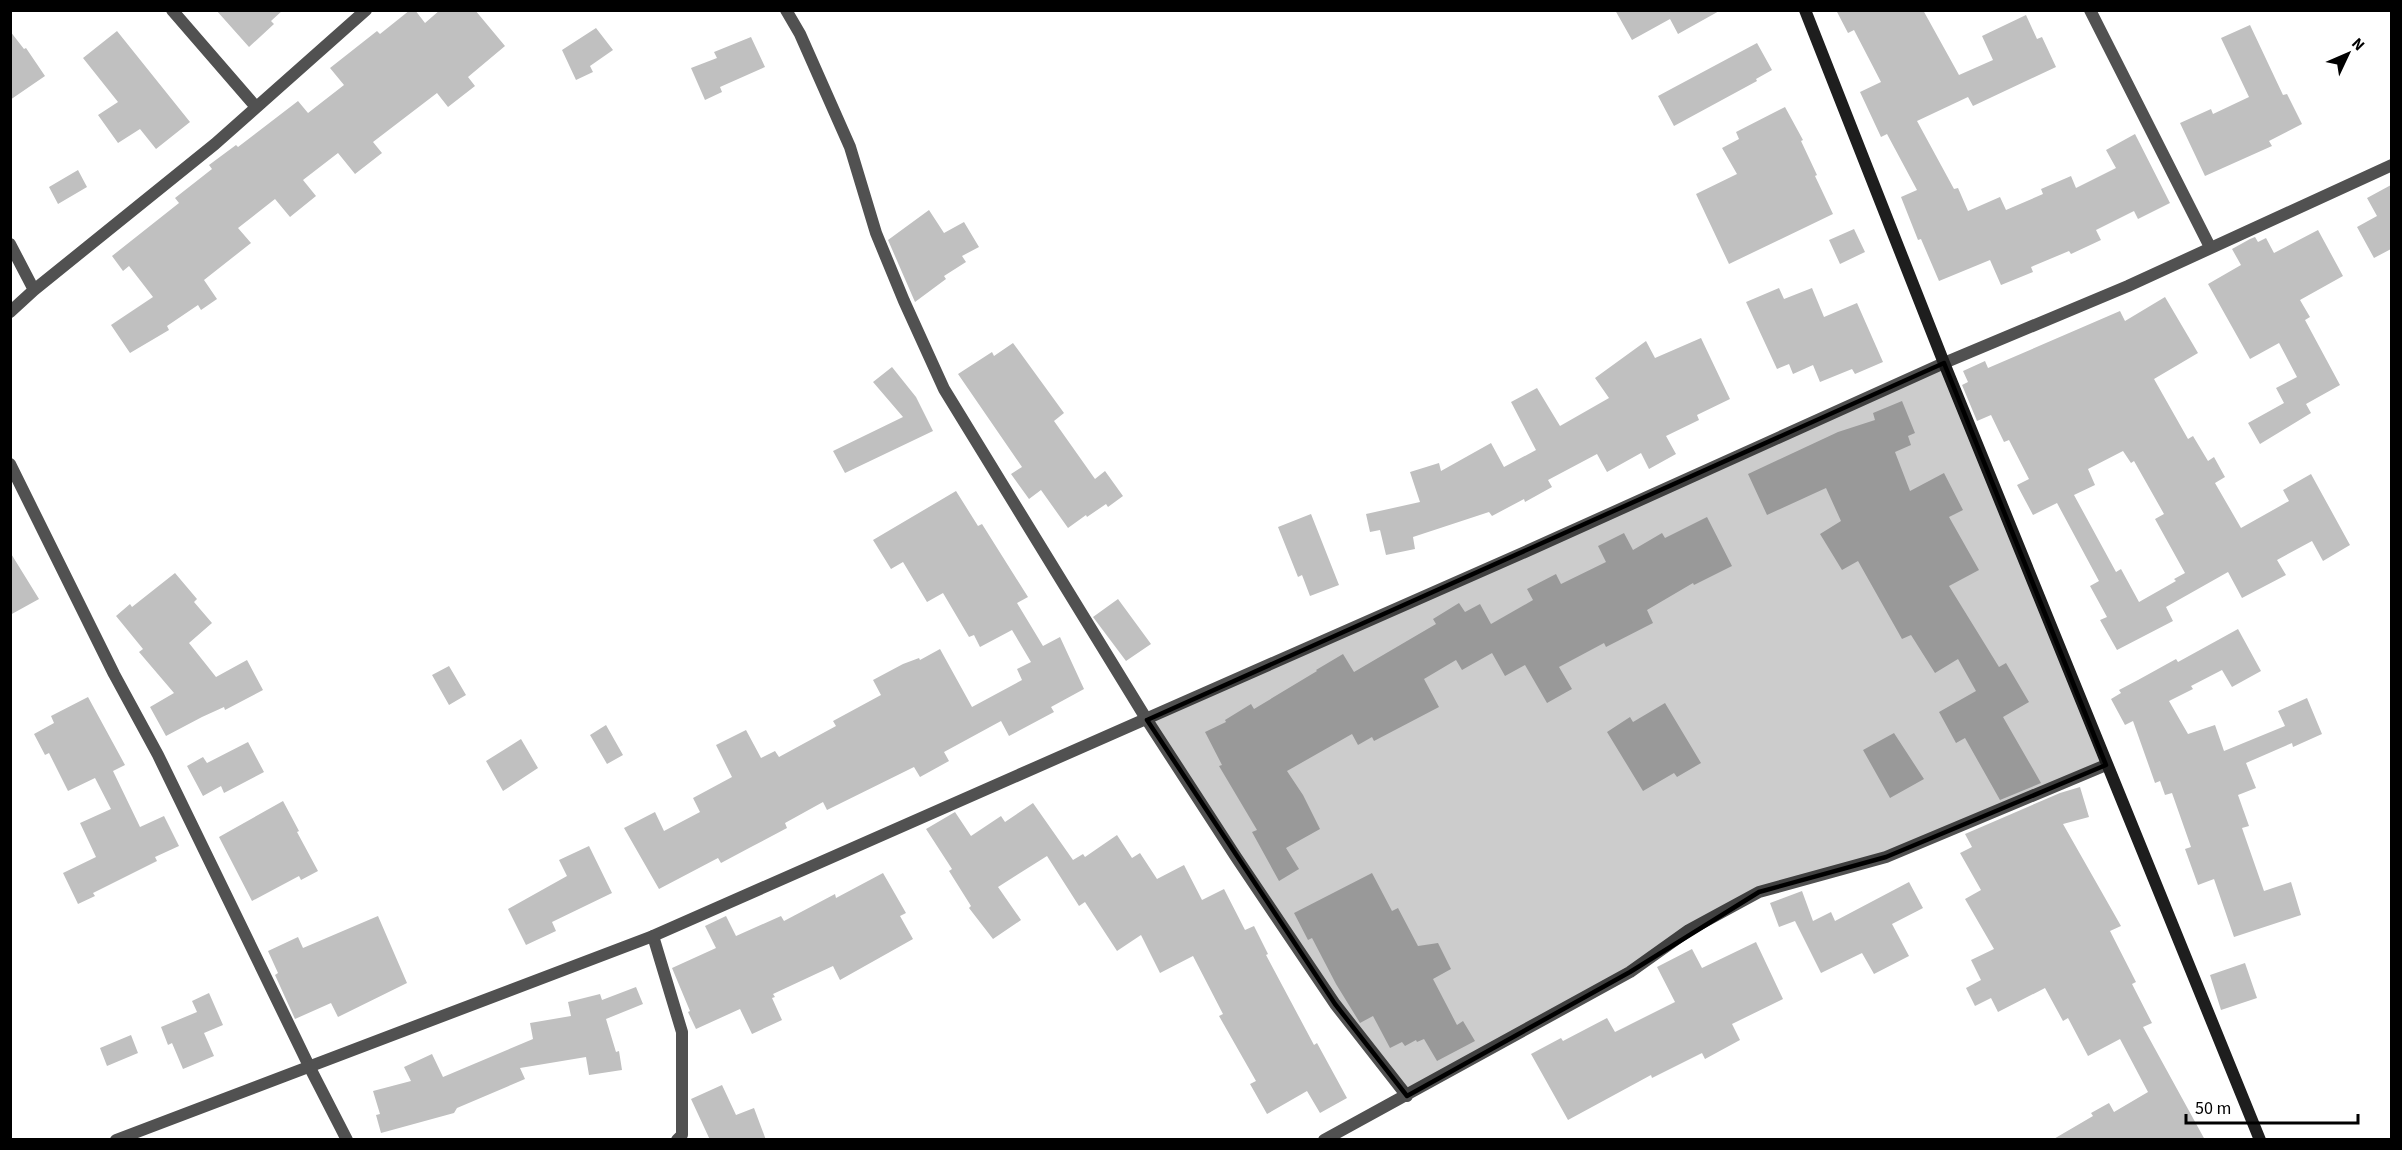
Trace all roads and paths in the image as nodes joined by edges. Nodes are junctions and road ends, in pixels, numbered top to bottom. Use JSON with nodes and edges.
{"nodes":[{"id":1,"x":172,"y":10,"type":"edge"},
{"id":2,"x":366,"y":10,"type":"edge"},
{"id":3,"x":786,"y":10,"type":"edge"},
{"id":4,"x":1805,"y":10,"type":"edge"},
{"id":5,"x":2090,"y":10,"type":"edge"},
{"id":6,"x":256,"y":107,"type":"junction"},
{"id":7,"x":2391,"y":165,"type":"edge"},
{"id":8,"x":10,"y":244,"type":"edge"},
{"id":9,"x":2210,"y":247,"type":"junction"},
{"id":10,"x":34,"y":290,"type":"junction"},
{"id":11,"x":10,"y":312,"type":"edge"},
{"id":12,"x":1944,"y":363,"type":"junction"},
{"id":13,"x":10,"y":464,"type":"edge"},
{"id":14,"x":1147,"y":720,"type":"junction"},
{"id":15,"x":2106,"y":765,"type":"junction"},
{"id":16,"x":652,"y":936,"type":"junction"},
{"id":17,"x":309,"y":1066,"type":"junction"},
{"id":18,"x":1407,"y":1096,"type":"junction"},
{"id":19,"x":117,"y":1140,"type":"edge"},
{"id":20,"x":347,"y":1140,"type":"edge"},
{"id":21,"x":677,"y":1140,"type":"edge"},
{"id":22,"x":1324,"y":1140,"type":"edge"},
{"id":23,"x":2260,"y":1140,"type":"edge"}],
"edges":[{"from":1,"to":6,"type":"street"},
{"from":2,"to":6,"type":"street"},
{"from":3,"to":14,"type":"street"},
{"from":4,"to":12,"type":"main road"},
{"from":5,"to":9,"type":"street"},
{"from":6,"to":10,"type":"street"},
{"from":7,"to":9,"type":"street"},
{"from":8,"to":10,"type":"street"},
{"from":9,"to":12,"type":"street"},
{"from":10,"to":11,"type":"street"},
{"from":12,"to":14,"type":"street"},
{"from":12,"to":15,"type":"main road"},
{"from":13,"to":17,"type":"street"},
{"from":14,"to":16,"type":"street"},
{"from":14,"to":18,"type":"street"},
{"from":15,"to":18,"type":"street"},
{"from":15,"to":23,"type":"main road"},
{"from":16,"to":17,"type":"street"},
{"from":16,"to":21,"type":"street"},
{"from":17,"to":19,"type":"street"},
{"from":17,"to":20,"type":"street"},
{"from":18,"to":22,"type":"street"}]}
